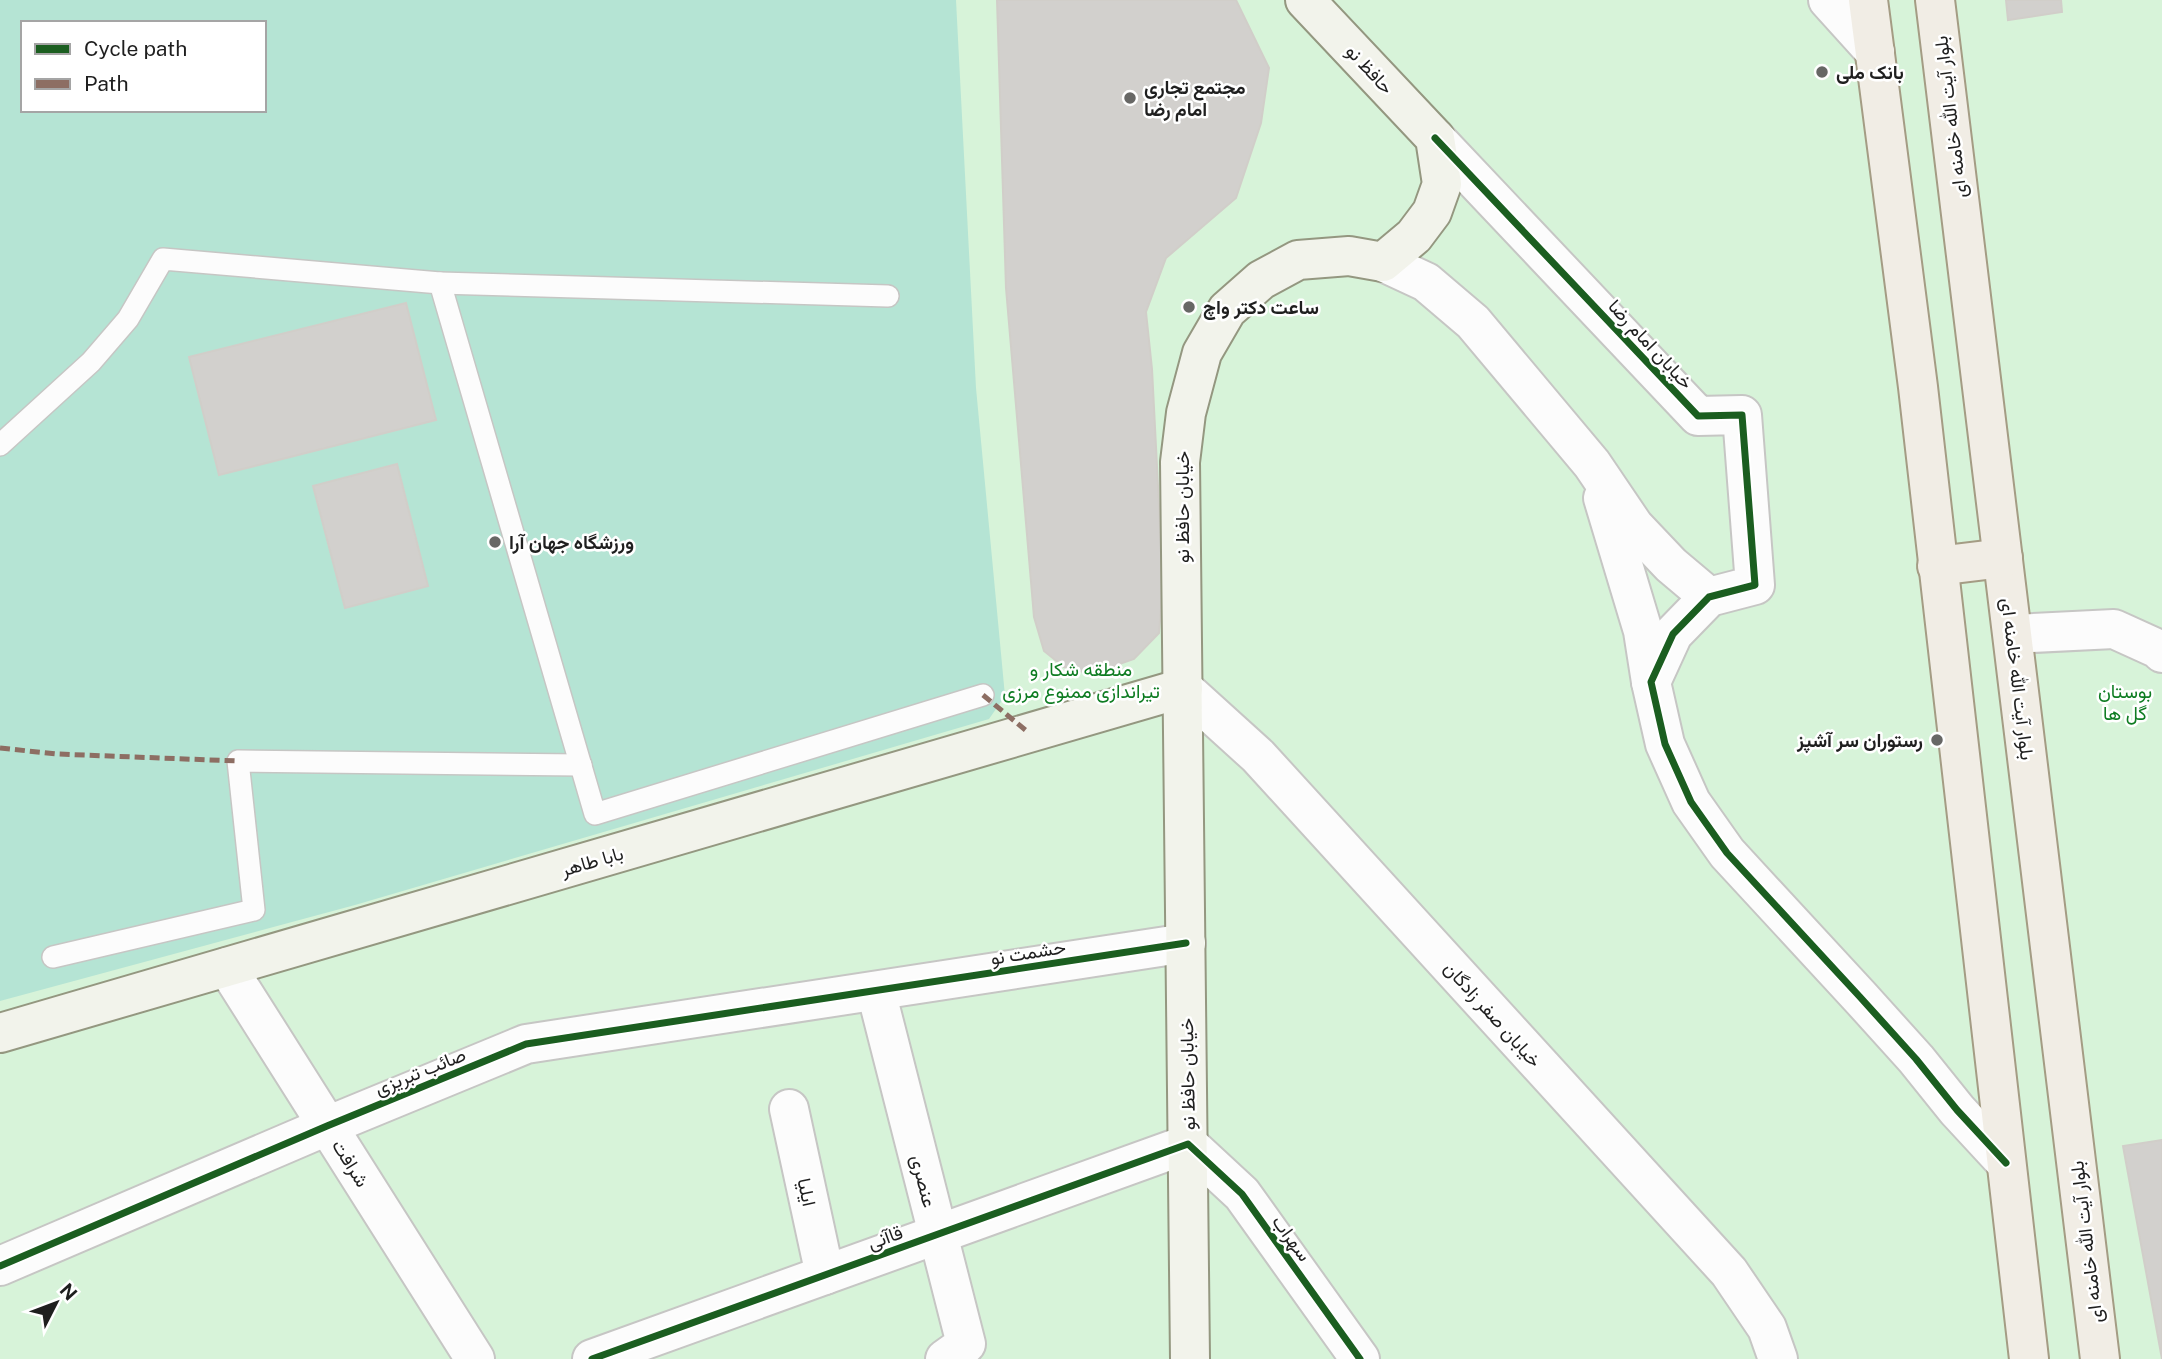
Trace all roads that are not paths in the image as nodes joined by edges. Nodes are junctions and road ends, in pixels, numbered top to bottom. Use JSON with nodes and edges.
{"nodes":[{"id":1,"x":1305,"y":0,"type":"edge"},
{"id":2,"x":1828,"y":0,"type":"edge"},
{"id":3,"x":1868,"y":0,"type":"edge"},
{"id":4,"x":1935,"y":0,"type":"edge"},
{"id":5,"x":1875,"y":52,"type":"junction"},
{"id":6,"x":1435,"y":138,"type":"junction"},
{"id":7,"x":1383,"y":262,"type":"junction"},
{"id":8,"x":440,"y":284,"type":"junction"},
{"id":9,"x":888,"y":296,"type":"dead end"},
{"id":10,"x":0,"y":445,"type":"edge"},
{"id":11,"x":1592,"y":464,"type":"junction"},
{"id":12,"x":2003,"y":558,"type":"junction"},
{"id":13,"x":1937,"y":566,"type":"junction"},
{"id":14,"x":1709,"y":597,"type":"junction"},
{"id":15,"x":2014,"y":634,"type":"junction"},
{"id":16,"x":2162,"y":653,"type":"edge"},
{"id":17,"x":1651,"y":682,"type":"junction"},
{"id":18,"x":1183,"y":688,"type":"junction"},
{"id":19,"x":983,"y":695,"type":"dead end"},
{"id":20,"x":581,"y":765,"type":"junction"},
{"id":21,"x":1185,"y":943,"type":"junction"},
{"id":22,"x":53,"y":957,"type":"dead end"},
{"id":23,"x":227,"y":967,"type":"junction"},
{"id":24,"x":876,"y":991,"type":"junction"},
{"id":25,"x":0,"y":1033,"type":"edge"},
{"id":26,"x":789,"y":1109,"type":"dead end"},
{"id":27,"x":327,"y":1126,"type":"junction"},
{"id":28,"x":1188,"y":1144,"type":"junction"},
{"id":29,"x":2006,"y":1163,"type":"junction"},
{"id":30,"x":938,"y":1234,"type":"junction"},
{"id":31,"x":0,"y":1266,"type":"edge"},
{"id":32,"x":825,"y":1275,"type":"junction"},
{"id":33,"x":960,"y":1354,"type":"edge"},
{"id":34,"x":475,"y":1359,"type":"edge"},
{"id":35,"x":592,"y":1359,"type":"edge"},
{"id":36,"x":1190,"y":1359,"type":"edge"},
{"id":37,"x":1360,"y":1359,"type":"edge"},
{"id":38,"x":1778,"y":1359,"type":"edge"},
{"id":39,"x":2029,"y":1359,"type":"edge"},
{"id":40,"x":2100,"y":1359,"type":"edge"}],
"edges":[{"from":1,"to":6,"type":"main road","name":"حافظ نو"},
{"from":2,"to":5,"type":"street"},
{"from":3,"to":5,"type":"main road"},
{"from":4,"to":12,"type":"main road","name":"بلوار آیت الله خامنه ای"},
{"from":5,"to":13,"type":"main road"},
{"from":6,"to":7,"type":"main road"},
{"from":6,"to":14,"type":"street","name":"خیابان امام رضا"},
{"from":7,"to":11,"type":"street","name":"خیابان حافظ نو"},
{"from":7,"to":18,"type":"main road","name":"خیابان حافظ نو"},
{"from":8,"to":9,"type":"lane"},
{"from":8,"to":10,"type":"lane"},
{"from":8,"to":20,"type":"lane"},
{"from":11,"to":14,"type":"street","name":"خیابان حافظ نو"},
{"from":11,"to":17,"type":"street"},
{"from":12,"to":13,"type":"main road"},
{"from":12,"to":15,"type":"main road","name":"بلوار آیت الله خامنه ای"},
{"from":13,"to":29,"type":"main road"},
{"from":14,"to":17,"type":"street"},
{"from":15,"to":16,"type":"street"},
{"from":15,"to":40,"type":"main road","name":"بلوار آیت الله خامنه ای"},
{"from":17,"to":29,"type":"street"},
{"from":18,"to":21,"type":"main road","name":"خیابان حافظ نو"},
{"from":18,"to":23,"type":"main road","name":"بابا طاهر"},
{"from":18,"to":38,"type":"street","name":"خیابان صفر زادگان"},
{"from":19,"to":20,"type":"lane"},
{"from":20,"to":22,"type":"lane"},
{"from":21,"to":24,"type":"street","name":"حشمت نو"},
{"from":21,"to":28,"type":"main road","name":"خیابان حافظ نو"},
{"from":23,"to":25,"type":"main road","name":"بابا طاهر"},
{"from":23,"to":27,"type":"street","name":"شرافت"},
{"from":24,"to":27,"type":"street","name":"صائب تبریزی"},
{"from":24,"to":30,"type":"street","name":"عنصری"},
{"from":26,"to":32,"type":"street","name":"ایلیا"},
{"from":27,"to":31,"type":"street","name":"صائب تبریزی"},
{"from":27,"to":34,"type":"street","name":"شرافت"},
{"from":28,"to":30,"type":"street","name":"قاآنی"},
{"from":28,"to":36,"type":"main road","name":"خیابان حافظ نو"},
{"from":28,"to":37,"type":"street","name":"سهراب"},
{"from":29,"to":39,"type":"main road"},
{"from":30,"to":32,"type":"street","name":"قاآنی"},
{"from":30,"to":33,"type":"street","name":"عنصری"},
{"from":32,"to":35,"type":"street","name":"قاآنی"}]}
